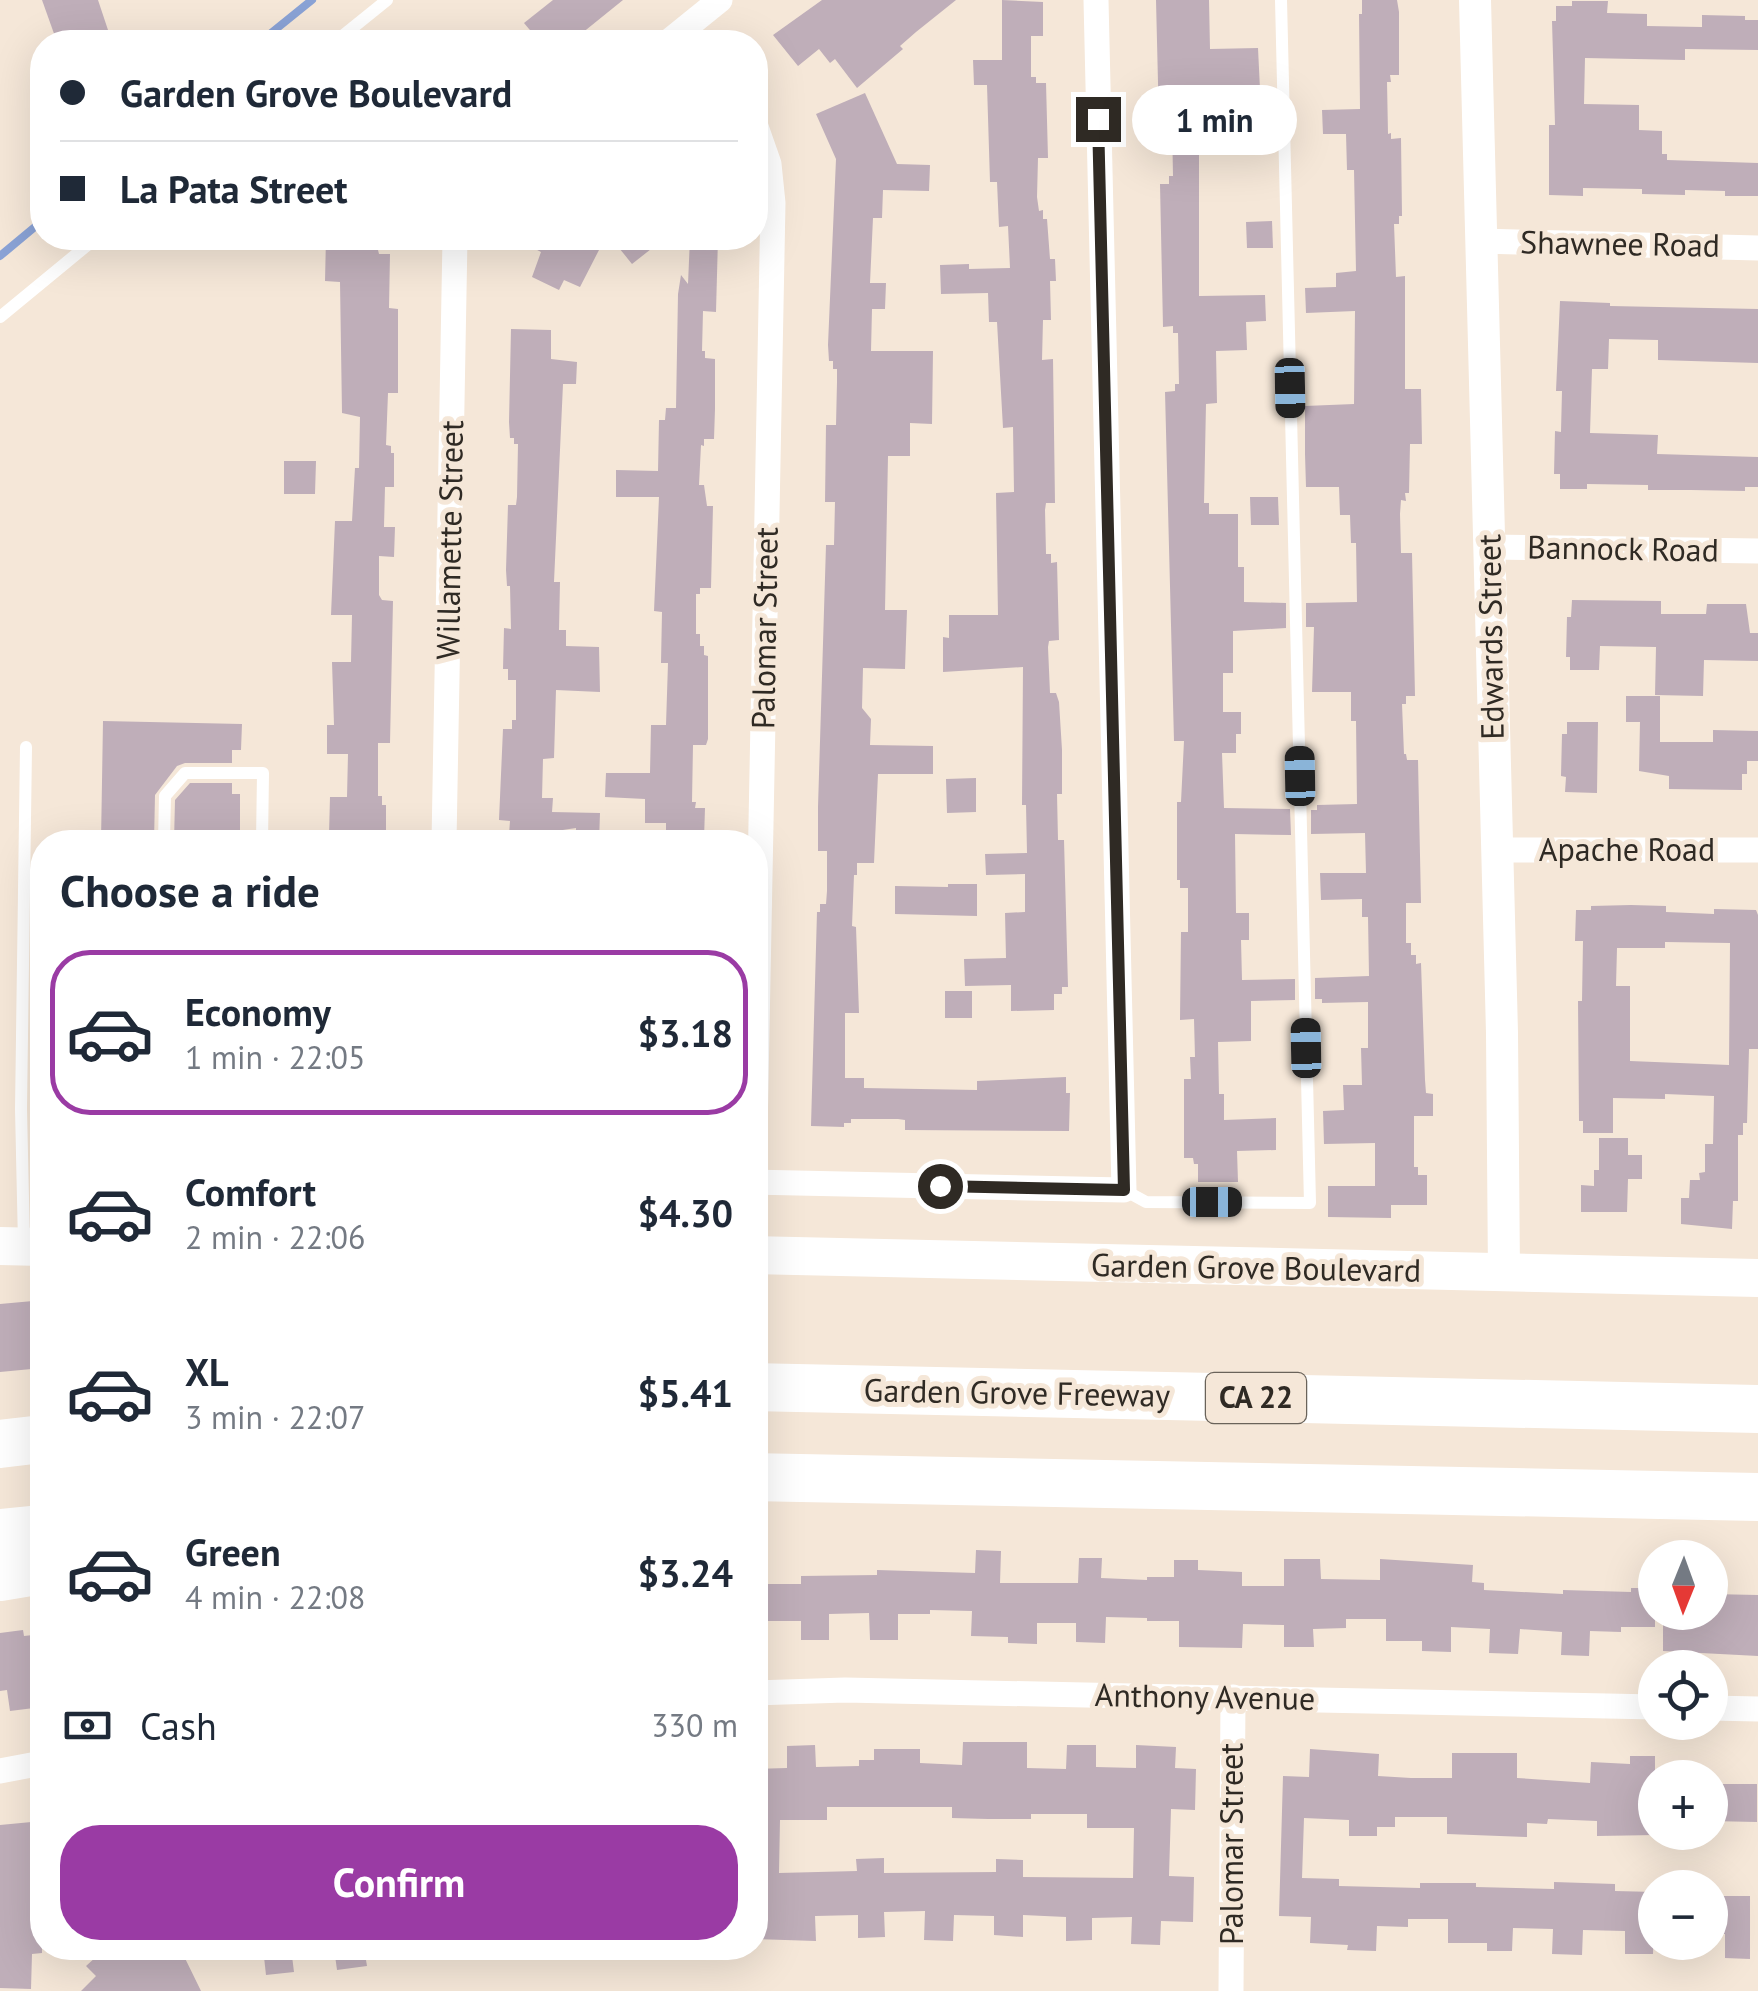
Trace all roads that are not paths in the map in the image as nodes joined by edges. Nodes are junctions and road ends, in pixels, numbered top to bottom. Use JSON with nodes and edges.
{"nodes":[{"id":1,"x":388,"y":0,"type":"edge"},
{"id":2,"x":720,"y":0,"type":"edge"},
{"id":3,"x":1096,"y":0,"type":"edge"},
{"id":4,"x":1281,"y":0,"type":"edge"},
{"id":5,"x":1475,"y":0,"type":"edge"},
{"id":6,"x":350,"y":30,"type":"edge"},
{"id":7,"x":700,"y":30,"type":"edge"},
{"id":8,"x":768,"y":161,"type":"edge"},
{"id":9,"x":1481,"y":241,"type":"junction"},
{"id":10,"x":1758,"y":248,"type":"edge"},
{"id":11,"x":81,"y":250,"type":"edge"},
{"id":12,"x":455,"y":250,"type":"edge"},
{"id":13,"x":0,"y":316,"type":"edge"},
{"id":14,"x":1489,"y":547,"type":"junction"},
{"id":15,"x":1758,"y":551,"type":"edge"},
{"id":16,"x":26,"y":747,"type":"dead end"},
{"id":17,"x":164,"y":830,"type":"edge"},
{"id":18,"x":262,"y":830,"type":"edge"},
{"id":19,"x":444,"y":830,"type":"edge"},
{"id":20,"x":761,"y":830,"type":"edge"},
{"id":21,"x":1496,"y":850,"type":"junction"},
{"id":22,"x":1758,"y":850,"type":"edge"},
{"id":23,"x":768,"y":1182,"type":"edge"},
{"id":24,"x":1124,"y":1190,"type":"junction"},
{"id":25,"x":22,"y":1247,"type":"edge"},
{"id":26,"x":768,"y":1255,"type":"edge"},
{"id":27,"x":1504,"y":1274,"type":"junction"},
{"id":28,"x":1758,"y":1278,"type":"edge"},
{"id":29,"x":768,"y":1387,"type":"edge"},
{"id":30,"x":1758,"y":1410,"type":"edge"},
{"id":31,"x":0,"y":1417,"type":"edge"},
{"id":32,"x":30,"y":1417,"type":"edge"},
{"id":33,"x":30,"y":1440,"type":"edge"},
{"id":34,"x":0,"y":1444,"type":"edge"},
{"id":35,"x":768,"y":1476,"type":"edge"},
{"id":36,"x":1758,"y":1497,"type":"edge"},
{"id":37,"x":30,"y":1530,"type":"edge"},
{"id":38,"x":0,"y":1533,"type":"edge"},
{"id":39,"x":30,"y":1572,"type":"edge"},
{"id":40,"x":0,"y":1577,"type":"edge"},
{"id":41,"x":768,"y":1693,"type":"edge"},
{"id":42,"x":1233,"y":1697,"type":"junction"},
{"id":43,"x":1638,"y":1707,"type":"edge"},
{"id":44,"x":1728,"y":1709,"type":"edge"},
{"id":45,"x":1758,"y":1710,"type":"edge"},
{"id":46,"x":30,"y":1766,"type":"edge"},
{"id":47,"x":0,"y":1771,"type":"edge"},
{"id":48,"x":1231,"y":1991,"type":"edge"}],
"edges":[{"from":1,"to":6,"type":"lane"},
{"from":2,"to":7,"type":"street"},
{"from":3,"to":24,"type":"street"},
{"from":4,"to":24,"type":"lane"},
{"from":5,"to":9,"type":"street","name":"Edwards Street"},
{"from":8,"to":20,"type":"street","name":"Palomar Street"},
{"from":9,"to":10,"type":"street","name":"Shawnee Road"},
{"from":9,"to":14,"type":"street","name":"Edwards Street"},
{"from":11,"to":13,"type":"lane"},
{"from":12,"to":19,"type":"street","name":"Willamette Street"},
{"from":14,"to":15,"type":"street","name":"Bannock Road"},
{"from":14,"to":21,"type":"street","name":"Edwards Street"},
{"from":16,"to":25,"type":"lane"},
{"from":17,"to":18,"type":"lane"},
{"from":21,"to":22,"type":"street","name":"Apache Road"},
{"from":21,"to":27,"type":"street","name":"Edwards Street"},
{"from":23,"to":24,"type":"street"},
{"from":26,"to":27,"type":"main road","name":"Garden Grove Boulevard"},
{"from":27,"to":28,"type":"main road","name":"Garden Grove Boulevard"},
{"from":29,"to":30,"type":"highway","name":"Garden Grove Freeway","number":"CA 22"},
{"from":31,"to":32,"type":"highway"},
{"from":33,"to":34,"type":"highway"},
{"from":35,"to":36,"type":"highway"},
{"from":37,"to":38,"type":"highway"},
{"from":39,"to":40,"type":"highway"},
{"from":41,"to":42,"type":"street","name":"Anthony Avenue"},
{"from":42,"to":43,"type":"street","name":"Anthony Avenue"},
{"from":42,"to":48,"type":"street","name":"Palomar Street"},
{"from":44,"to":45,"type":"street"},
{"from":46,"to":47,"type":"street"}]}
